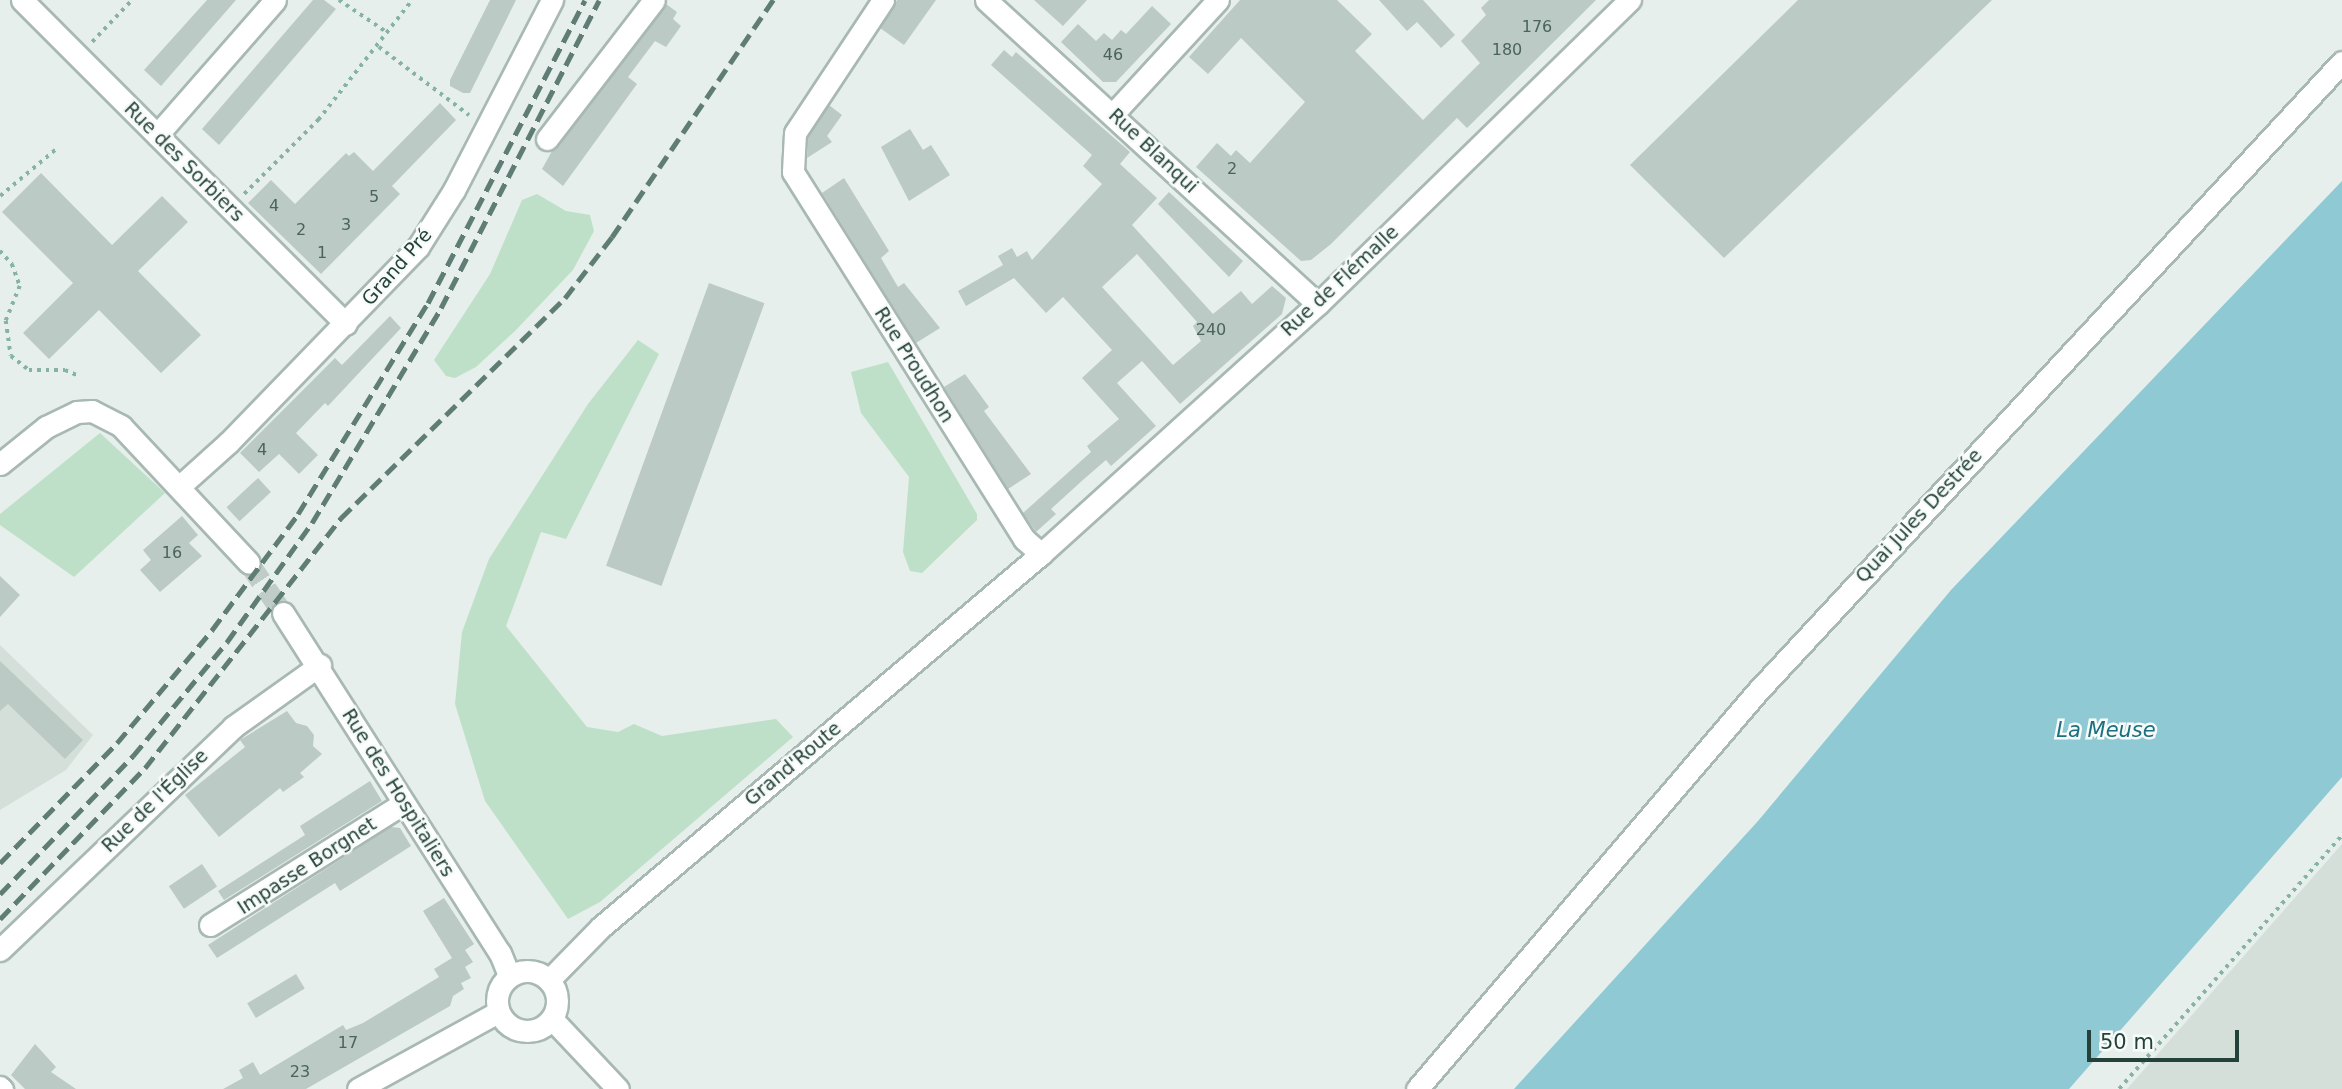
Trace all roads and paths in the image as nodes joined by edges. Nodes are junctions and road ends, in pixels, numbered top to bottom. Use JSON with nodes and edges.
{"nodes":[{"id":1,"x":22,"y":0,"type":"edge"},
{"id":2,"x":132,"y":0,"type":"edge"},
{"id":3,"x":275,"y":0,"type":"edge"},
{"id":4,"x":339,"y":0,"type":"edge"},
{"id":5,"x":412,"y":0,"type":"edge"},
{"id":6,"x":552,"y":0,"type":"edge"},
{"id":7,"x":654,"y":0,"type":"edge"},
{"id":8,"x":883,"y":0,"type":"edge"},
{"id":9,"x":986,"y":0,"type":"edge"},
{"id":10,"x":1218,"y":0,"type":"edge"},
{"id":11,"x":1630,"y":0,"type":"edge"},
{"id":12,"x":388,"y":33,"type":"junction"},
{"id":13,"x":379,"y":47,"type":"junction"},
{"id":14,"x":78,"y":55,"type":"junction"},
{"id":15,"x":2342,"y":62,"type":"edge"},
{"id":16,"x":1114,"y":114,"type":"junction"},
{"id":17,"x":484,"y":130,"type":"junction"},
{"id":18,"x":157,"y":135,"type":"junction"},
{"id":19,"x":547,"y":139,"type":"dead end"},
{"id":20,"x":55,"y":150,"type":"dead end"},
{"id":21,"x":0,"y":196,"type":"edge"},
{"id":22,"x":230,"y":208,"type":"junction"},
{"id":23,"x":0,"y":251,"type":"edge"},
{"id":24,"x":1318,"y":304,"type":"junction"},
{"id":25,"x":346,"y":324,"type":"junction"},
{"id":26,"x":77,"y":375,"type":"dead end"},
{"id":27,"x":0,"y":464,"type":"edge"},
{"id":28,"x":180,"y":486,"type":"junction"},
{"id":29,"x":1041,"y":554,"type":"junction"},
{"id":30,"x":249,"y":563,"type":"tunnel mouth"},
{"id":31,"x":283,"y":613,"type":"tunnel mouth"},
{"id":32,"x":320,"y":666,"type":"junction"},
{"id":33,"x":402,"y":804,"type":"junction"},
{"id":34,"x":2342,"y":835,"type":"edge"},
{"id":35,"x":210,"y":925,"type":"dead end"},
{"id":36,"x":0,"y":950,"type":"edge"},
{"id":37,"x":509,"y":975,"type":"junction"},
{"id":38,"x":550,"y":979,"type":"junction"},
{"id":39,"x":498,"y":1012,"type":"junction"},
{"id":40,"x":552,"y":1019,"type":"junction"},
{"id":41,"x":358,"y":1089,"type":"edge"},
{"id":42,"x":618,"y":1089,"type":"edge"},
{"id":43,"x":1417,"y":1089,"type":"edge"},
{"id":44,"x":2119,"y":1089,"type":"edge"}],
"edges":[{"from":1,"to":14,"type":"street","name":"Rue des Sorbiers"},
{"from":2,"to":14,"type":"path"},
{"from":3,"to":18,"type":"street"},
{"from":4,"to":12,"type":"path"},
{"from":5,"to":12,"type":"path"},
{"from":6,"to":17,"type":"street","name":"Grand Pré"},
{"from":7,"to":19,"type":"street"},
{"from":8,"to":29,"type":"street","name":"Rue Proudhon"},
{"from":9,"to":16,"type":"street","name":"Rue Blanqui"},
{"from":10,"to":16,"type":"street"},
{"from":11,"to":24,"type":"street","name":"Rue de Flémalle"},
{"from":12,"to":13,"type":"path"},
{"from":13,"to":17,"type":"path"},
{"from":13,"to":22,"type":"path"},
{"from":14,"to":18,"type":"street","name":"Rue des Sorbiers"},
{"from":15,"to":43,"type":"street","name":"Quai Jules Destrée"},
{"from":16,"to":24,"type":"street","name":"Rue Blanqui"},
{"from":17,"to":25,"type":"street","name":"Grand Pré"},
{"from":18,"to":22,"type":"street","name":"Rue des Sorbiers"},
{"from":20,"to":21,"type":"path"},
{"from":22,"to":25,"type":"street","name":"Rue des Sorbiers"},
{"from":23,"to":26,"type":"path"},
{"from":24,"to":29,"type":"street","name":"Rue de Flémalle"},
{"from":25,"to":28,"type":"street","name":"Grand Pré"},
{"from":27,"to":28,"type":"street"},
{"from":28,"to":30,"type":"street"},
{"from":29,"to":38,"type":"street","name":"Grand'Route"},
{"from":31,"to":32,"type":"street","name":"Rue des Hospitaliers"},
{"from":32,"to":33,"type":"street","name":"Rue des Hospitaliers"},
{"from":32,"to":36,"type":"street","name":"Rue de l'Église"},
{"from":33,"to":35,"type":"street","name":"Impasse Borgnet"},
{"from":33,"to":37,"type":"street","name":"Rue des Hospitaliers"},
{"from":34,"to":44,"type":"path"},
{"from":37,"to":38,"type":"street"},
{"from":37,"to":39,"type":"street"},
{"from":38,"to":40,"type":"street"},
{"from":39,"to":40,"type":"street"},
{"from":39,"to":41,"type":"street"},
{"from":40,"to":42,"type":"street"}]}
